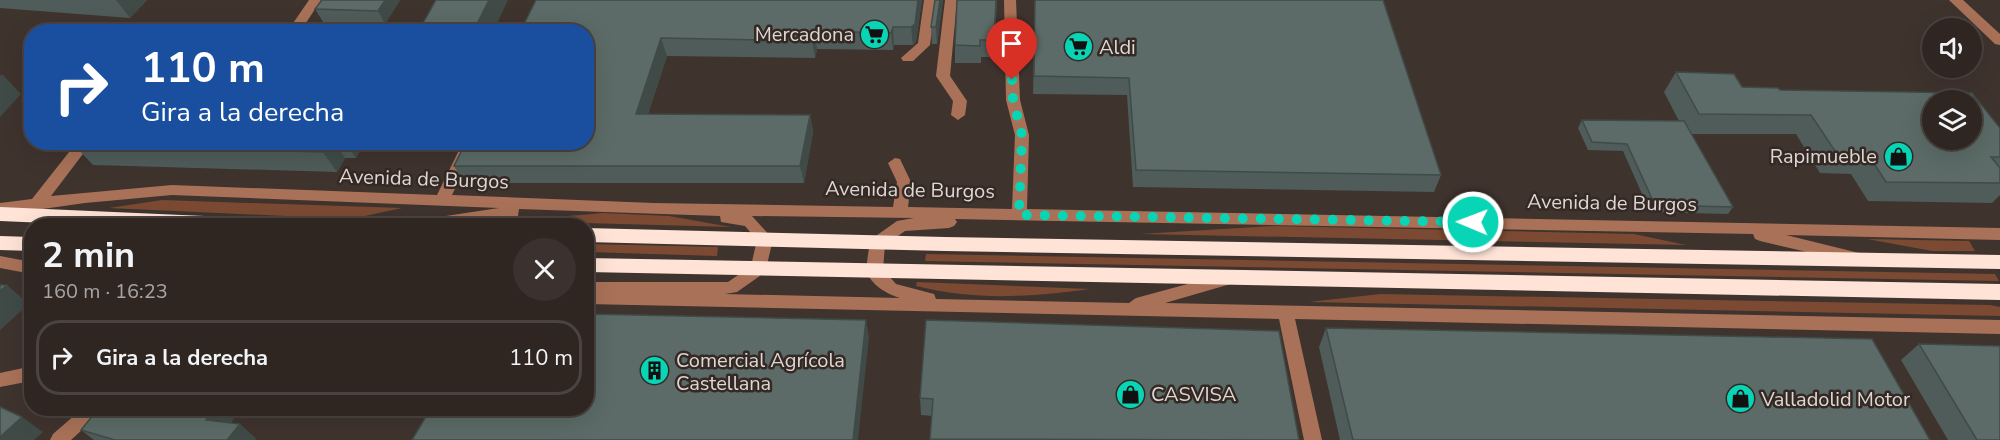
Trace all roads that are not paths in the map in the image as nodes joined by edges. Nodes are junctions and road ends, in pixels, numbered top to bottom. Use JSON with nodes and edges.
{"nodes":[{"id":1,"x":315,"y":0,"type":"edge"},
{"id":2,"x":930,"y":0,"type":"edge"},
{"id":3,"x":951,"y":0,"type":"edge"},
{"id":4,"x":1010,"y":0,"type":"edge"},
{"id":5,"x":1955,"y":0,"type":"edge"},
{"id":6,"x":298,"y":24,"type":"edge"},
{"id":7,"x":2000,"y":41,"type":"edge"},
{"id":8,"x":908,"y":58,"type":"dead end"},
{"id":9,"x":958,"y":115,"type":"dead end"},
{"id":10,"x":79,"y":150,"type":"edge"},
{"id":11,"x":466,"y":150,"type":"edge"},
{"id":12,"x":895,"y":163,"type":"dead end"},
{"id":13,"x":441,"y":202,"type":"junction"},
{"id":14,"x":37,"y":204,"type":"junction"},
{"id":15,"x":552,"y":206,"type":"junction"},
{"id":16,"x":0,"y":209,"type":"edge"},
{"id":17,"x":654,"y":209,"type":"junction"},
{"id":18,"x":900,"y":212,"type":"junction"},
{"id":19,"x":0,"y":214,"type":"edge"},
{"id":20,"x":1019,"y":215,"type":"junction"},
{"id":21,"x":91,"y":218,"type":"edge"},
{"id":22,"x":472,"y":218,"type":"edge"},
{"id":23,"x":1242,"y":218,"type":"junction"},
{"id":24,"x":1728,"y":228,"type":"junction"},
{"id":25,"x":2000,"y":234,"type":"edge"},
{"id":26,"x":594,"y":235,"type":"edge"},
{"id":27,"x":765,"y":238,"type":"junction"},
{"id":28,"x":878,"y":242,"type":"junction"},
{"id":29,"x":0,"y":243,"type":"edge"},
{"id":30,"x":24,"y":244,"type":"edge"},
{"id":31,"x":1868,"y":260,"type":"junction"},
{"id":32,"x":0,"y":262,"type":"edge"},
{"id":33,"x":2000,"y":262,"type":"edge"},
{"id":34,"x":594,"y":265,"type":"edge"},
{"id":35,"x":24,"y":266,"type":"edge"},
{"id":36,"x":758,"y":268,"type":"junction"},
{"id":37,"x":875,"y":271,"type":"junction"},
{"id":38,"x":1231,"y":278,"type":"junction"},
{"id":39,"x":594,"y":288,"type":"edge"},
{"id":40,"x":2000,"y":292,"type":"edge"},
{"id":41,"x":594,"y":298,"type":"edge"},
{"id":42,"x":951,"y":306,"type":"junction"},
{"id":43,"x":1121,"y":309,"type":"junction"},
{"id":44,"x":1286,"y":313,"type":"junction"},
{"id":45,"x":1854,"y":324,"type":"junction"},
{"id":46,"x":2000,"y":327,"type":"edge"},
{"id":47,"x":1865,"y":343,"type":"edge"},
{"id":48,"x":24,"y":375,"type":"edge"},
{"id":49,"x":0,"y":380,"type":"edge"},
{"id":50,"x":82,"y":416,"type":"edge"},
{"id":51,"x":59,"y":440,"type":"edge"},
{"id":52,"x":1313,"y":440,"type":"edge"}],
"edges":[{"from":1,"to":6,"type":"street"},
{"from":2,"to":8,"type":"street"},
{"from":3,"to":9,"type":"street"},
{"from":4,"to":20,"type":"street"},
{"from":5,"to":7,"type":"street"},
{"from":10,"to":14,"type":"street"},
{"from":11,"to":13,"type":"street"},
{"from":12,"to":18,"type":"street"},
{"from":13,"to":14,"type":"street","name":"Avenida de Burgos"},
{"from":13,"to":15,"type":"street","name":"Avenida de Burgos"},
{"from":14,"to":16,"type":"street","name":"Avenida de Burgos"},
{"from":15,"to":17,"type":"street","name":"Avenida de Burgos"},
{"from":15,"to":22,"type":"street"},
{"from":17,"to":18,"type":"street","name":"Avenida de Burgos"},
{"from":17,"to":27,"type":"street"},
{"from":18,"to":20,"type":"street","name":"Avenida de Burgos"},
{"from":19,"to":21,"type":"highway"},
{"from":20,"to":23,"type":"street","name":"Avenida de Burgos"},
{"from":23,"to":24,"type":"street","name":"Avenida de Burgos"},
{"from":23,"to":28,"type":"street"},
{"from":24,"to":25,"type":"street","name":"Avenida de Burgos"},
{"from":24,"to":31,"type":"street"},
{"from":26,"to":27,"type":"highway"},
{"from":27,"to":28,"type":"highway"},
{"from":27,"to":36,"type":"street"},
{"from":28,"to":31,"type":"highway"},
{"from":28,"to":37,"type":"street"},
{"from":29,"to":30,"type":"highway"},
{"from":31,"to":33,"type":"highway"},
{"from":32,"to":35,"type":"street"},
{"from":34,"to":36,"type":"highway"},
{"from":36,"to":37,"type":"highway"},
{"from":36,"to":39,"type":"street"},
{"from":37,"to":38,"type":"highway"},
{"from":37,"to":42,"type":"street"},
{"from":38,"to":40,"type":"highway"},
{"from":38,"to":43,"type":"street"},
{"from":41,"to":42,"type":"street"},
{"from":42,"to":43,"type":"street"},
{"from":43,"to":44,"type":"street"},
{"from":44,"to":45,"type":"street"},
{"from":44,"to":52,"type":"street"},
{"from":45,"to":46,"type":"street"},
{"from":45,"to":47,"type":"street"},
{"from":48,"to":49,"type":"street"},
{"from":50,"to":51,"type":"street"}]}
